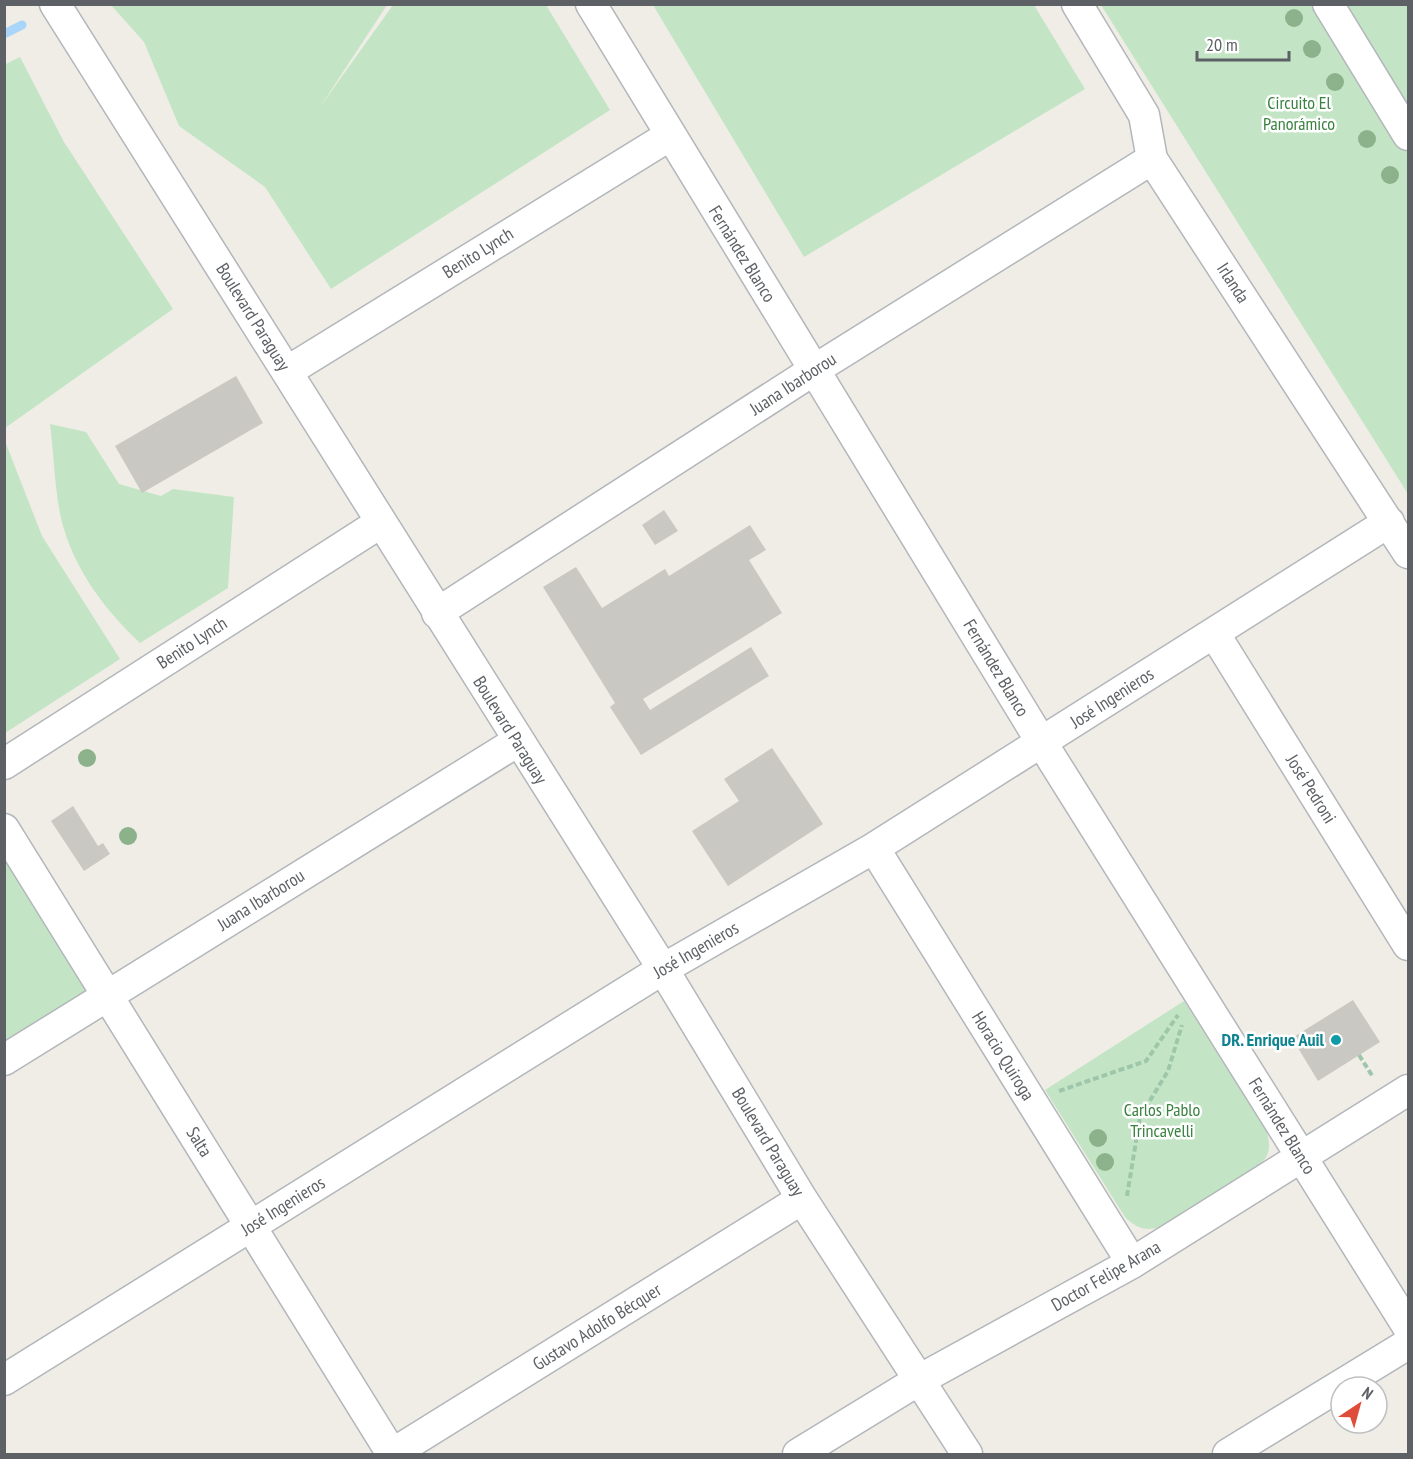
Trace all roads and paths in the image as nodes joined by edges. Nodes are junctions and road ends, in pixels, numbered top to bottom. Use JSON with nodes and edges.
{"nodes":[{"id":1,"x":55,"y":4,"type":"edge"},
{"id":2,"x":591,"y":4,"type":"edge"},
{"id":3,"x":1077,"y":4,"type":"edge"},
{"id":4,"x":1328,"y":4,"type":"edge"},
{"id":5,"x":669,"y":135,"type":"junction"},
{"id":6,"x":1408,"y":135,"type":"edge"},
{"id":7,"x":1152,"y":159,"type":"junction"},
{"id":8,"x":814,"y":370,"type":"junction"},
{"id":9,"x":288,"y":371,"type":"junction"},
{"id":10,"x":1389,"y":522,"type":"junction"},
{"id":11,"x":380,"y":523,"type":"junction"},
{"id":12,"x":1408,"y":553,"type":"edge"},
{"id":13,"x":437,"y":613,"type":"junction"},
{"id":14,"x":1214,"y":633,"type":"junction"},
{"id":15,"x":518,"y":741,"type":"junction"},
{"id":16,"x":1042,"y":743,"type":"junction"},
{"id":17,"x":4,"y":764,"type":"edge"},
{"id":18,"x":4,"y":829,"type":"edge"},
{"id":19,"x":874,"y":848,"type":"junction"},
{"id":20,"x":1408,"y":945,"type":"edge"},
{"id":21,"x":663,"y":969,"type":"junction"},
{"id":22,"x":107,"y":995,"type":"junction"},
{"id":23,"x":1184,"y":1007,"type":"dead end"},
{"id":24,"x":1183,"y":1016,"type":"dead end"},
{"id":25,"x":4,"y":1060,"type":"edge"},
{"id":26,"x":1408,"y":1090,"type":"edge"},
{"id":27,"x":1052,"y":1094,"type":"dead end"},
{"id":28,"x":1302,"y":1157,"type":"junction"},
{"id":29,"x":802,"y":1198,"type":"junction"},
{"id":30,"x":1126,"y":1199,"type":"dead end"},
{"id":31,"x":252,"y":1226,"type":"junction"},
{"id":32,"x":1132,"y":1263,"type":"junction"},
{"id":33,"x":1408,"y":1327,"type":"edge"},
{"id":34,"x":1408,"y":1344,"type":"edge"},
{"id":35,"x":4,"y":1380,"type":"edge"},
{"id":36,"x":919,"y":1380,"type":"junction"},
{"id":37,"x":392,"y":1454,"type":"edge"},
{"id":38,"x":798,"y":1455,"type":"edge"},
{"id":39,"x":967,"y":1455,"type":"edge"},
{"id":40,"x":1228,"y":1455,"type":"edge"}],
"edges":[{"from":1,"to":9,"type":"street","name":"Boulevard Paraguay"},
{"from":2,"to":5,"type":"street","name":"Fernández Blanco"},
{"from":3,"to":7,"type":"street","name":"Irlanda"},
{"from":4,"to":6,"type":"street"},
{"from":5,"to":8,"type":"street","name":"Fernández Blanco"},
{"from":5,"to":9,"type":"street","name":"Benito Lynch"},
{"from":7,"to":8,"type":"street","name":"Juana Ibarborou"},
{"from":7,"to":10,"type":"street","name":"Irlanda"},
{"from":8,"to":13,"type":"street","name":"Juana Ibarborou"},
{"from":8,"to":16,"type":"street","name":"Fernández Blanco"},
{"from":9,"to":11,"type":"street","name":"Boulevard Paraguay"},
{"from":10,"to":12,"type":"street","name":"Irlanda"},
{"from":10,"to":14,"type":"street","name":"José Ingenieros"},
{"from":11,"to":13,"type":"street","name":"Boulevard Paraguay"},
{"from":11,"to":17,"type":"street","name":"Benito Lynch"},
{"from":13,"to":15,"type":"street","name":"Boulevard Paraguay"},
{"from":14,"to":16,"type":"street","name":"José Ingenieros"},
{"from":14,"to":20,"type":"street","name":"José Pedroni"},
{"from":15,"to":21,"type":"street","name":"Boulevard Paraguay"},
{"from":15,"to":22,"type":"street","name":"Juana Ibarborou"},
{"from":16,"to":19,"type":"street","name":"José Ingenieros"},
{"from":16,"to":28,"type":"street","name":"Fernández Blanco"},
{"from":18,"to":22,"type":"street","name":"Salta"},
{"from":19,"to":21,"type":"street","name":"José Ingenieros"},
{"from":19,"to":32,"type":"street","name":"Horacio Quiroga"},
{"from":21,"to":29,"type":"street","name":"Boulevard Paraguay"},
{"from":21,"to":31,"type":"street","name":"José Ingenieros"},
{"from":22,"to":25,"type":"street","name":"Juana Ibarborou"},
{"from":22,"to":31,"type":"street","name":"Salta"},
{"from":23,"to":27,"type":"path"},
{"from":24,"to":30,"type":"path"},
{"from":26,"to":28,"type":"street","name":"Doctor Felipe Arana"},
{"from":28,"to":32,"type":"street","name":"Doctor Felipe Arana"},
{"from":28,"to":33,"type":"street","name":"Fernández Blanco"},
{"from":29,"to":36,"type":"street","name":"Boulevard Paraguay"},
{"from":29,"to":37,"type":"street","name":"Gustavo Adolfo Bécquer"},
{"from":31,"to":35,"type":"street","name":"José Ingenieros"},
{"from":31,"to":37,"type":"street","name":"Salta"},
{"from":32,"to":36,"type":"street","name":"Doctor Felipe Arana"},
{"from":34,"to":40,"type":"street"},
{"from":36,"to":38,"type":"street","name":"Doctor Felipe Arana"},
{"from":36,"to":39,"type":"street","name":"Boulevard Paraguay"}]}
